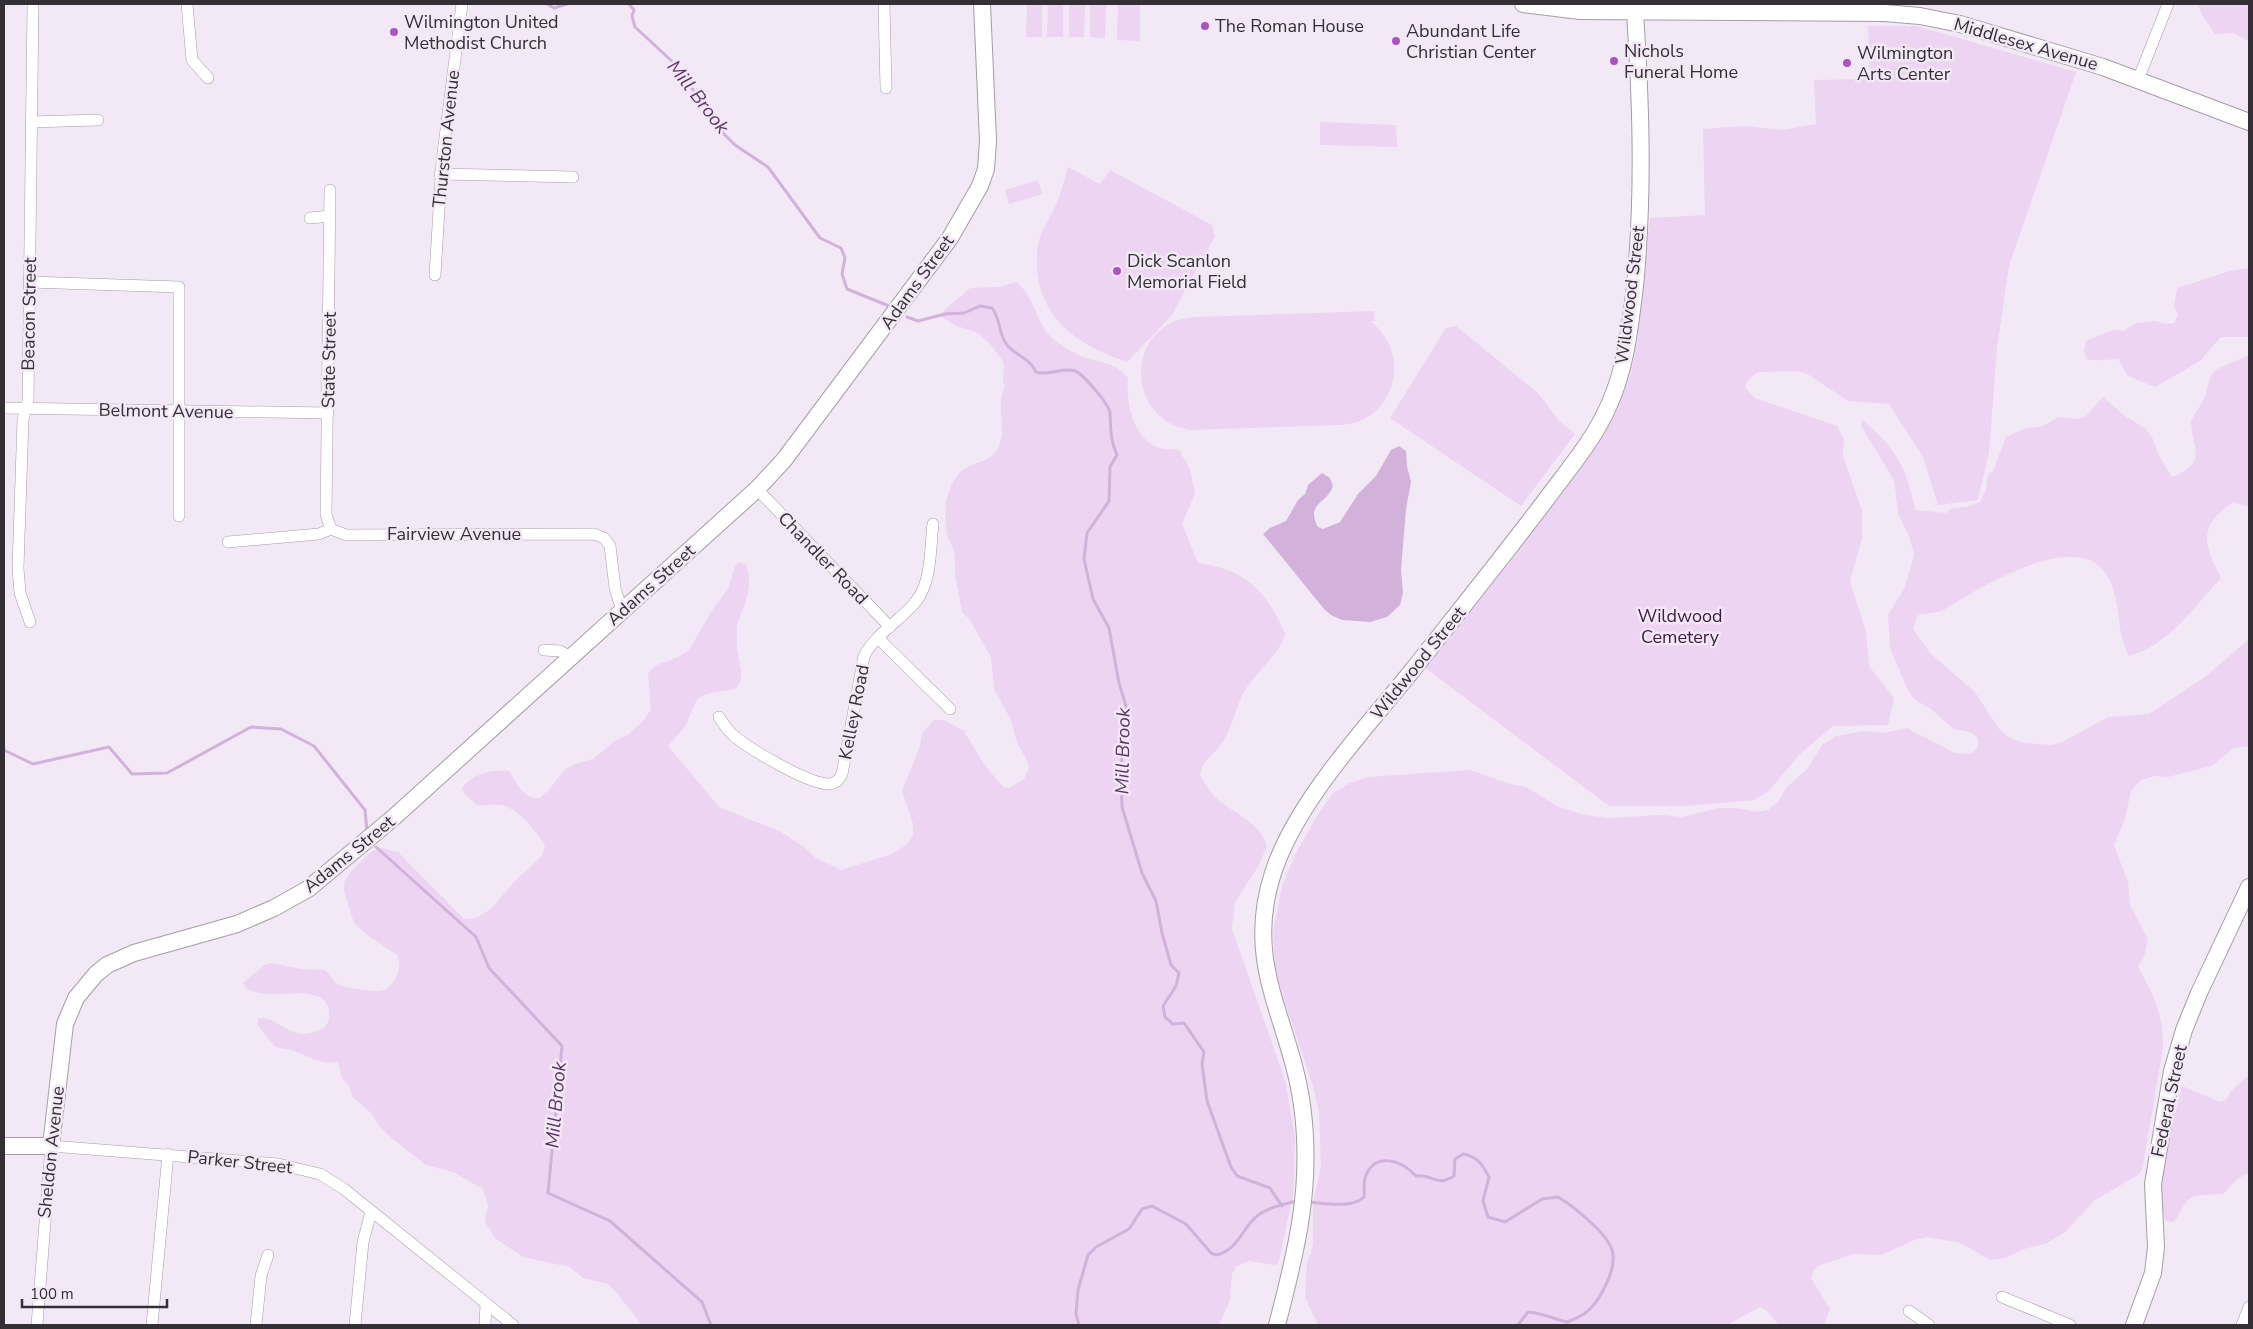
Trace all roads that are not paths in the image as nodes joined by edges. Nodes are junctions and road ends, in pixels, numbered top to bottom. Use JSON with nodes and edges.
{"nodes":[{"id":1,"x":33,"y":4,"type":"edge"},
{"id":2,"x":187,"y":4,"type":"edge"},
{"id":3,"x":462,"y":4,"type":"edge"},
{"id":4,"x":884,"y":4,"type":"edge"},
{"id":5,"x":982,"y":4,"type":"edge"},
{"id":6,"x":1523,"y":4,"type":"edge"},
{"id":7,"x":2168,"y":4,"type":"edge"},
{"id":8,"x":1712,"y":8,"type":"edge"},
{"id":9,"x":1636,"y":12,"type":"junction"},
{"id":10,"x":208,"y":78,"type":"dead end"},
{"id":11,"x":2138,"y":80,"type":"junction"},
{"id":12,"x":886,"y":88,"type":"dead end"},
{"id":13,"x":98,"y":120,"type":"dead end"},
{"id":14,"x":31,"y":122,"type":"junction"},
{"id":15,"x":2249,"y":122,"type":"edge"},
{"id":16,"x":440,"y":174,"type":"junction"},
{"id":17,"x":573,"y":177,"type":"dead end"},
{"id":18,"x":330,"y":190,"type":"dead end"},
{"id":19,"x":330,"y":216,"type":"junction"},
{"id":20,"x":310,"y":218,"type":"dead end"},
{"id":21,"x":435,"y":275,"type":"dead end"},
{"id":22,"x":29,"y":282,"type":"junction"},
{"id":23,"x":4,"y":408,"type":"edge"},
{"id":24,"x":26,"y":409,"type":"junction"},
{"id":25,"x":179,"y":412,"type":"junction"},
{"id":26,"x":328,"y":413,"type":"junction"},
{"id":27,"x":757,"y":489,"type":"junction"},
{"id":28,"x":179,"y":516,"type":"dead end"},
{"id":29,"x":933,"y":524,"type":"dead end"},
{"id":30,"x":331,"y":529,"type":"junction"},
{"id":31,"x":228,"y":542,"type":"dead end"},
{"id":32,"x":622,"y":611,"type":"junction"},
{"id":33,"x":30,"y":622,"type":"dead end"},
{"id":34,"x":890,"y":627,"type":"junction"},
{"id":35,"x":878,"y":638,"type":"junction"},
{"id":36,"x":544,"y":650,"type":"dead end"},
{"id":37,"x":571,"y":657,"type":"junction"},
{"id":38,"x":950,"y":709,"type":"dead end"},
{"id":39,"x":719,"y":717,"type":"dead end"},
{"id":40,"x":2249,"y":888,"type":"edge"},
{"id":41,"x":85,"y":985,"type":"joint"},
{"id":42,"x":4,"y":1146,"type":"edge"},
{"id":43,"x":51,"y":1146,"type":"junction"},
{"id":44,"x":168,"y":1154,"type":"junction"},
{"id":45,"x":371,"y":1212,"type":"junction"},
{"id":46,"x":268,"y":1255,"type":"dead end"},
{"id":47,"x":2002,"y":1298,"type":"dead end"},
{"id":48,"x":486,"y":1304,"type":"junction"},
{"id":49,"x":2249,"y":1307,"type":"edge"},
{"id":50,"x":1909,"y":1311,"type":"dead end"},
{"id":51,"x":37,"y":1325,"type":"edge"},
{"id":52,"x":152,"y":1325,"type":"edge"},
{"id":53,"x":256,"y":1325,"type":"edge"},
{"id":54,"x":355,"y":1325,"type":"edge"},
{"id":55,"x":485,"y":1325,"type":"edge"},
{"id":56,"x":513,"y":1325,"type":"edge"},
{"id":57,"x":1277,"y":1325,"type":"edge"},
{"id":58,"x":1930,"y":1325,"type":"edge"},
{"id":59,"x":2070,"y":1325,"type":"edge"},
{"id":60,"x":2134,"y":1325,"type":"edge"},
{"id":61,"x":2242,"y":1325,"type":"edge"}],
"edges":[{"from":1,"to":14,"type":"street","name":"Beacon Street"},
{"from":2,"to":10,"type":"street"},
{"from":3,"to":16,"type":"street","name":"Thurston Avenue"},
{"from":4,"to":12,"type":"street"},
{"from":5,"to":27,"type":"street","name":"Adams Street"},
{"from":6,"to":9,"type":"street","name":"Middlesex Avenue"},
{"from":7,"to":11,"type":"street"},
{"from":8,"to":9,"type":"street","name":"Middlesex Avenue"},
{"from":8,"to":11,"type":"street","name":"Middlesex Avenue"},
{"from":9,"to":57,"type":"street","name":"Wildwood Street"},
{"from":11,"to":15,"type":"street","name":"Middlesex Avenue"},
{"from":13,"to":14,"type":"street"},
{"from":14,"to":22,"type":"street","name":"Beacon Street"},
{"from":16,"to":17,"type":"street"},
{"from":16,"to":21,"type":"street","name":"Thurston Avenue"},
{"from":18,"to":19,"type":"street","name":"State Street"},
{"from":19,"to":20,"type":"street"},
{"from":19,"to":26,"type":"street","name":"State Street"},
{"from":22,"to":24,"type":"street","name":"Beacon Street"},
{"from":22,"to":25,"type":"street"},
{"from":23,"to":24,"type":"street","name":"Belmont Avenue"},
{"from":24,"to":25,"type":"street","name":"Belmont Avenue"},
{"from":24,"to":33,"type":"street","name":"Beacon Street"},
{"from":25,"to":26,"type":"street","name":"Belmont Avenue"},
{"from":25,"to":28,"type":"street"},
{"from":26,"to":30,"type":"street","name":"State Street"},
{"from":27,"to":32,"type":"street","name":"Adams Street"},
{"from":27,"to":34,"type":"street","name":"Chandler Road"},
{"from":29,"to":34,"type":"street","name":"Kelley Road"},
{"from":30,"to":31,"type":"street","name":"Fairview Avenue"},
{"from":30,"to":32,"type":"street","name":"Fairview Avenue"},
{"from":32,"to":37,"type":"street","name":"Adams Street"},
{"from":34,"to":35,"type":"street","name":"Kelley Road"},
{"from":35,"to":38,"type":"street"},
{"from":35,"to":39,"type":"street","name":"Kelley Road"},
{"from":36,"to":37,"type":"street"},
{"from":37,"to":41,"type":"street","name":"Adams Street"},
{"from":40,"to":60,"type":"street","name":"Federal Street"},
{"from":41,"to":43,"type":"street","name":"Sheldon Avenue"},
{"from":42,"to":43,"type":"street","name":"Parker Street"},
{"from":43,"to":44,"type":"street","name":"Parker Street"},
{"from":43,"to":51,"type":"street","name":"Sheldon Avenue"},
{"from":44,"to":45,"type":"street","name":"Parker Street"},
{"from":44,"to":52,"type":"street"},
{"from":45,"to":48,"type":"street","name":"Parker Street"},
{"from":45,"to":54,"type":"street"},
{"from":46,"to":53,"type":"street"},
{"from":47,"to":59,"type":"street"},
{"from":48,"to":55,"type":"street"},
{"from":48,"to":56,"type":"street","name":"Parker Street"},
{"from":49,"to":61,"type":"street"},
{"from":50,"to":58,"type":"street"}]}
